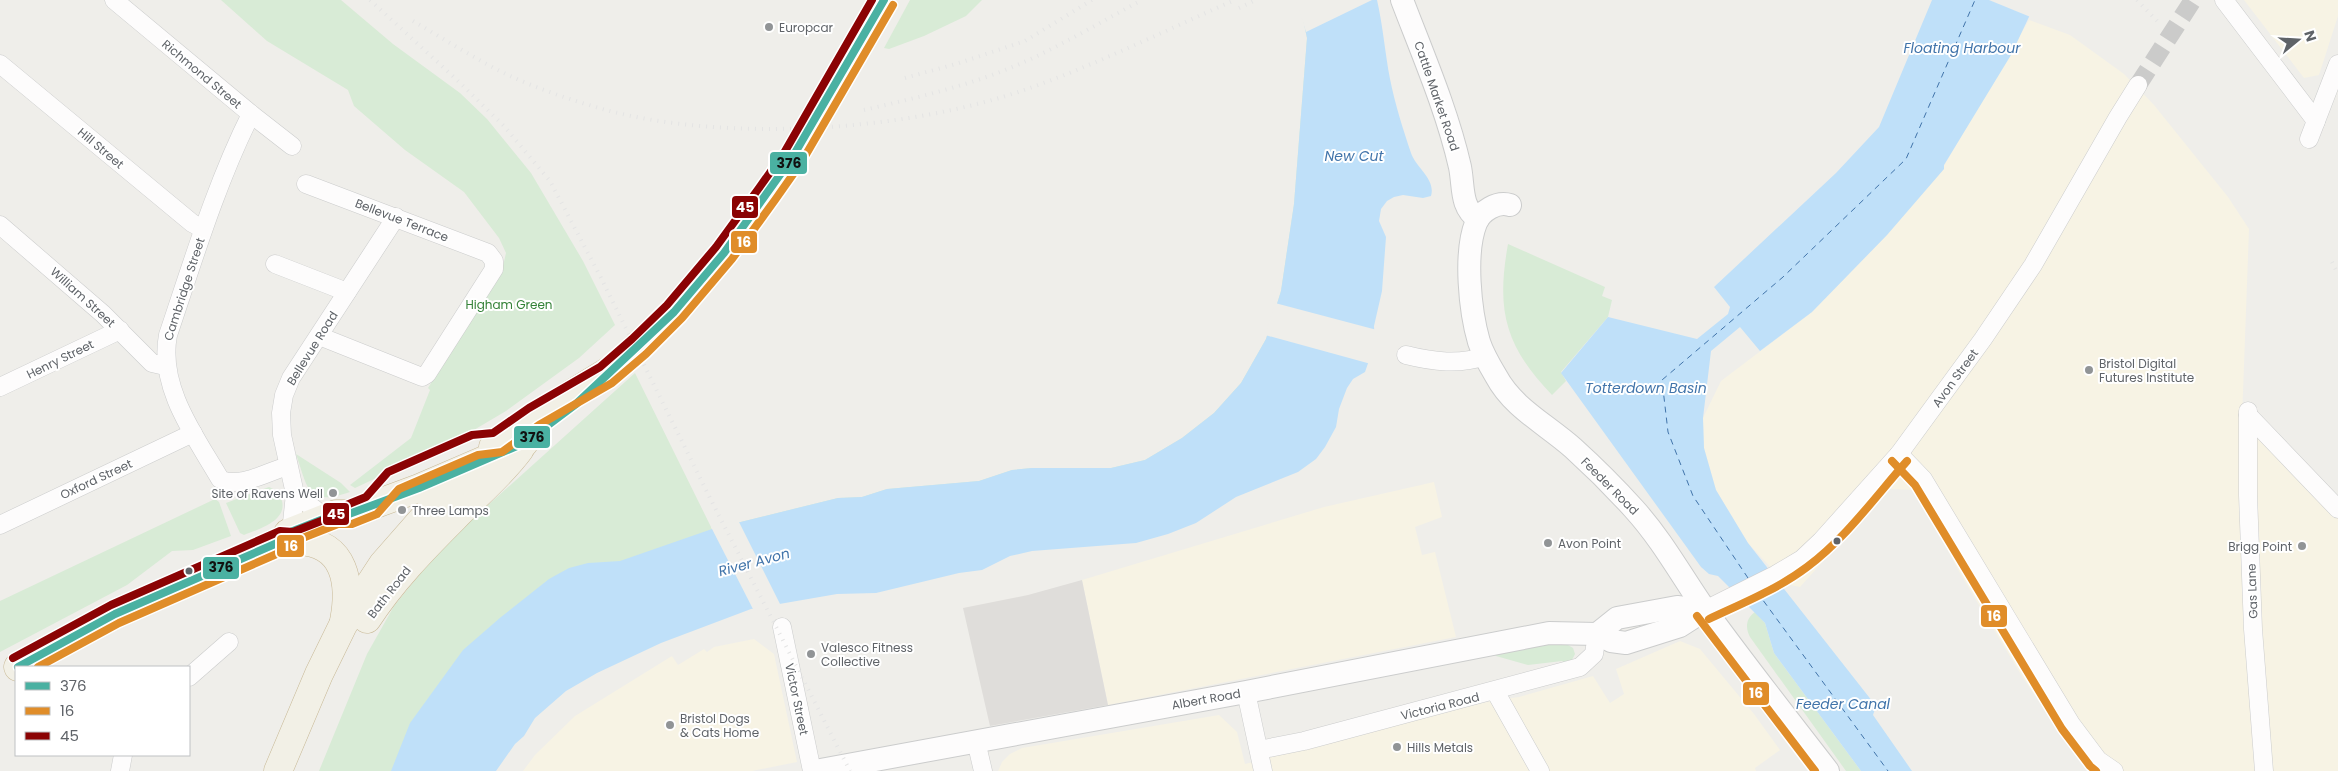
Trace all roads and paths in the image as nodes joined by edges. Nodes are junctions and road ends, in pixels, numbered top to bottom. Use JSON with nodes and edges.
{"nodes":[{"id":1,"x":114,"y":0,"type":"edge"},
{"id":2,"x":1402,"y":0,"type":"edge"},
{"id":3,"x":2224,"y":0,"type":"edge"},
{"id":4,"x":882,"y":4,"type":"edge"},
{"id":5,"x":0,"y":64,"type":"edge"},
{"id":6,"x":2338,"y":64,"type":"edge"},
{"id":7,"x":2138,"y":85,"type":"tunnel mouth"},
{"id":8,"x":2334,"y":95,"type":"edge"},
{"id":9,"x":251,"y":114,"type":"junction"},
{"id":10,"x":2316,"y":121,"type":"junction"},
{"id":11,"x":2308,"y":139,"type":"dead end"},
{"id":12,"x":292,"y":146,"type":"dead end"},
{"id":13,"x":306,"y":184,"type":"dead end"},
{"id":14,"x":1510,"y":205,"type":"dead end"},
{"id":15,"x":396,"y":217,"type":"junction"},
{"id":16,"x":1478,"y":219,"type":"junction"},
{"id":17,"x":0,"y":225,"type":"edge"},
{"id":18,"x":203,"y":229,"type":"junction"},
{"id":19,"x":275,"y":264,"type":"dead end"},
{"id":20,"x":347,"y":292,"type":"junction"},
{"id":21,"x":120,"y":330,"type":"junction"},
{"id":22,"x":319,"y":336,"type":"junction"},
{"id":23,"x":1406,"y":355,"type":"dead end"},
{"id":24,"x":1486,"y":356,"type":"junction"},
{"id":25,"x":165,"y":366,"type":"junction"},
{"id":26,"x":0,"y":387,"type":"edge"},
{"id":27,"x":193,"y":433,"type":"junction"},
{"id":28,"x":511,"y":443,"type":"junction"},
{"id":29,"x":1899,"y":454,"type":"junction"},
{"id":30,"x":287,"y":466,"type":"junction"},
{"id":31,"x":470,"y":467,"type":"junction"},
{"id":32,"x":295,"y":494,"type":"junction"},
{"id":33,"x":2338,"y":509,"type":"edge"},
{"id":34,"x":349,"y":512,"type":"junction"},
{"id":35,"x":0,"y":525,"type":"edge"},
{"id":36,"x":291,"y":537,"type":"junction"},
{"id":37,"x":1706,"y":610,"type":"junction"},
{"id":38,"x":344,"y":625,"type":"junction"},
{"id":39,"x":782,"y":627,"type":"dead end"},
{"id":40,"x":1597,"y":634,"type":"junction"},
{"id":41,"x":229,"y":642,"type":"dead end"},
{"id":42,"x":21,"y":666,"type":"edge"},
{"id":43,"x":15,"y":669,"type":"edge"},
{"id":44,"x":0,"y":676,"type":"edge"},
{"id":45,"x":190,"y":676,"type":"edge"},
{"id":46,"x":1246,"y":692,"type":"junction"},
{"id":47,"x":1496,"y":692,"type":"junction"},
{"id":48,"x":976,"y":741,"type":"junction"},
{"id":49,"x":1259,"y":750,"type":"junction"},
{"id":50,"x":123,"y":756,"type":"edge"},
{"id":51,"x":120,"y":771,"type":"edge"},
{"id":52,"x":278,"y":771,"type":"edge"},
{"id":53,"x":299,"y":771,"type":"edge"},
{"id":54,"x":814,"y":771,"type":"edge"},
{"id":55,"x":983,"y":771,"type":"edge"},
{"id":56,"x":1263,"y":771,"type":"edge"},
{"id":57,"x":1540,"y":771,"type":"edge"},
{"id":58,"x":1828,"y":771,"type":"edge"},
{"id":59,"x":2114,"y":771,"type":"edge"},
{"id":60,"x":2264,"y":771,"type":"edge"}],
"edges":[{"from":1,"to":9,"type":"street","name":"Richmond Street"},
{"from":2,"to":16,"type":"street","name":"Cattle Market Road"},
{"from":3,"to":10,"type":"street"},
{"from":4,"to":28,"type":"highway","name":"Bath Road","bridge":true},
{"from":5,"to":18,"type":"street","name":"Hill Street"},
{"from":6,"to":8,"type":"street"},
{"from":7,"to":29,"type":"street","name":"Avon Street"},
{"from":8,"to":10,"type":"street"},
{"from":9,"to":12,"type":"street","name":"Richmond Street"},
{"from":9,"to":18,"type":"street","name":"Cambridge Street"},
{"from":10,"to":11,"type":"street"},
{"from":13,"to":15,"type":"street","name":"Bellevue Terrace"},
{"from":14,"to":16,"type":"street"},
{"from":15,"to":20,"type":"street","name":"Bellevue Road"},
{"from":15,"to":22,"type":"street","name":"Bellevue Terrace"},
{"from":16,"to":24,"type":"street","name":"Feeder Road"},
{"from":17,"to":21,"type":"street","name":"William Street"},
{"from":18,"to":25,"type":"street","name":"Cambridge Street"},
{"from":19,"to":20,"type":"street"},
{"from":20,"to":22,"type":"street","name":"Bellevue Road"},
{"from":21,"to":25,"type":"street","name":"William Street"},
{"from":21,"to":26,"type":"street","name":"Henry Street"},
{"from":22,"to":30,"type":"street","name":"Bellevue Road"},
{"from":23,"to":24,"type":"street"},
{"from":24,"to":37,"type":"street","name":"Feeder Road"},
{"from":25,"to":27,"type":"street","name":"Cambridge Street"},
{"from":27,"to":30,"type":"street","name":"Cambridge Street"},
{"from":27,"to":35,"type":"street","name":"Oxford Street"},
{"from":28,"to":31,"type":"highway","name":"Bath Road"},
{"from":28,"to":34,"type":"highway"},
{"from":28,"to":53,"type":"highway","name":"Bath Road"},
{"from":29,"to":37,"type":"street","name":"Avon Street"},
{"from":29,"to":59,"type":"street"},
{"from":30,"to":32,"type":"street","name":"Bellevue Road"},
{"from":31,"to":34,"type":"highway"},
{"from":31,"to":38,"type":"highway","name":"Bath Road"},
{"from":32,"to":34,"type":"street"},
{"from":32,"to":36,"type":"street","name":"Bellevue Road"},
{"from":33,"to":60,"type":"street","name":"Gas Lane"},
{"from":34,"to":36,"type":"highway"},
{"from":36,"to":38,"type":"highway"},
{"from":36,"to":42,"type":"highway"},
{"from":37,"to":40,"type":"street","name":"Albert Road"},
{"from":37,"to":58,"type":"street","name":"Feeder Road"},
{"from":38,"to":52,"type":"highway","name":"Bath Road"},
{"from":39,"to":54,"type":"street","name":"Victor Street"},
{"from":40,"to":46,"type":"street","name":"Albert Road"},
{"from":40,"to":47,"type":"street","name":"Victoria Road"},
{"from":41,"to":45,"type":"street"},
{"from":43,"to":44,"type":"highway"},
{"from":46,"to":48,"type":"street","name":"Albert Road"},
{"from":46,"to":49,"type":"street"},
{"from":47,"to":49,"type":"street","name":"Victoria Road"},
{"from":47,"to":57,"type":"street"},
{"from":48,"to":54,"type":"street","name":"Albert Road"},
{"from":48,"to":55,"type":"street"},
{"from":49,"to":56,"type":"street"},
{"from":50,"to":51,"type":"street"}]}
